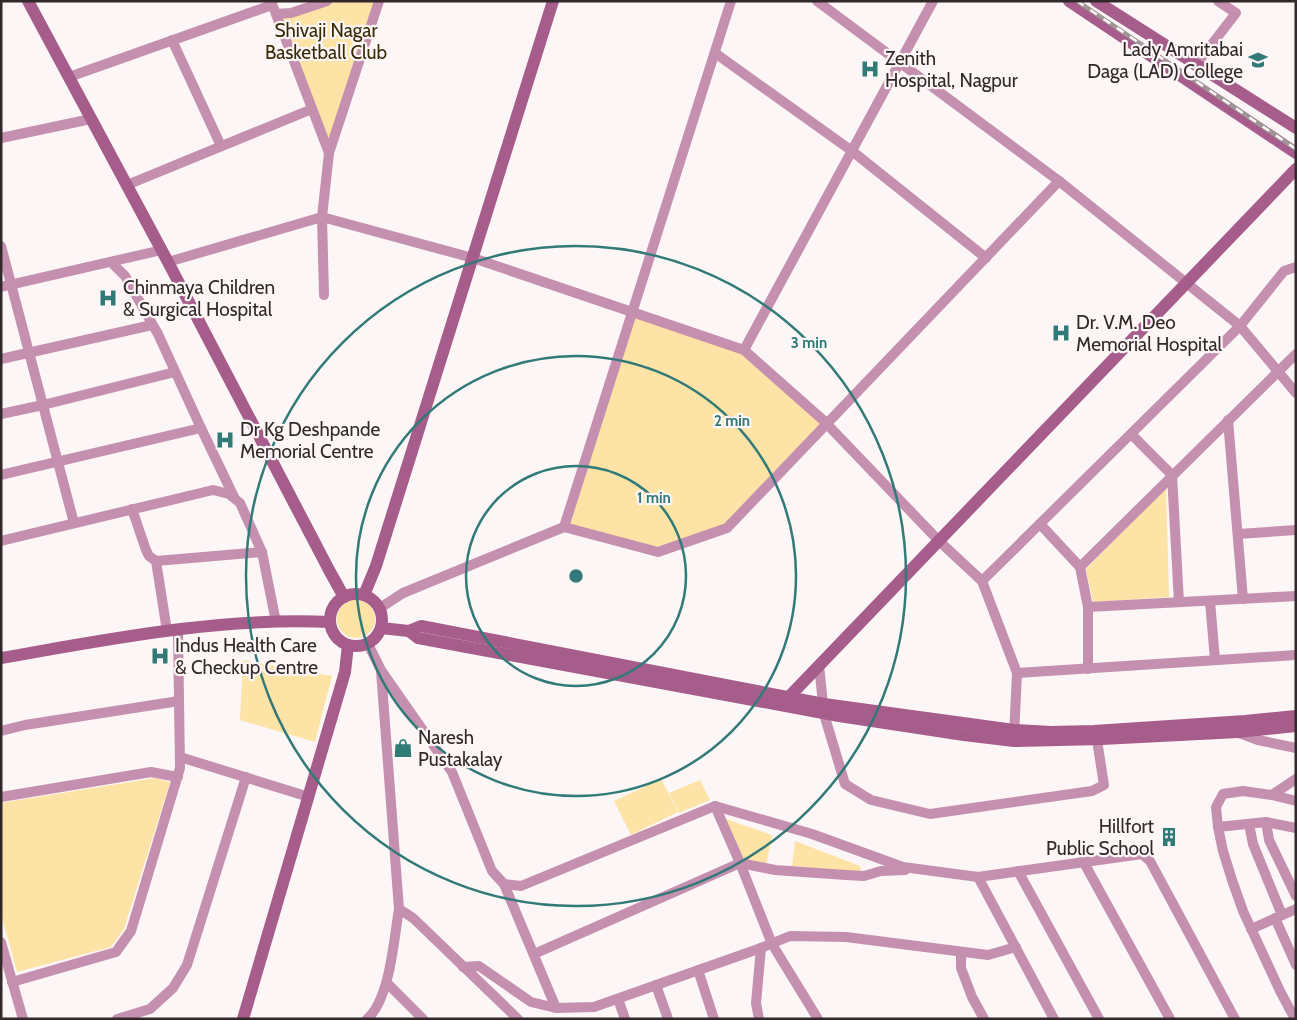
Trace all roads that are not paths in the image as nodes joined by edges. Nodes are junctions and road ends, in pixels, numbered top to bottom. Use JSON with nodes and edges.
{"nodes":[{"id":1,"x":28,"y":1,"type":"edge"},
{"id":2,"x":327,"y":1,"type":"edge"},
{"id":3,"x":379,"y":1,"type":"edge"},
{"id":4,"x":731,"y":1,"type":"edge"},
{"id":5,"x":817,"y":1,"type":"edge"},
{"id":6,"x":933,"y":1,"type":"edge"},
{"id":7,"x":1069,"y":1,"type":"edge"},
{"id":8,"x":1096,"y":1,"type":"edge"},
{"id":9,"x":1218,"y":1,"type":"edge"},
{"id":10,"x":550,"y":2,"type":"edge"},
{"id":11,"x":273,"y":7,"type":"edge"},
{"id":12,"x":172,"y":40,"type":"junction"},
{"id":13,"x":715,"y":53,"type":"junction"},
{"id":14,"x":900,"y":62,"type":"junction"},
{"id":15,"x":1196,"y":65,"type":"junction"},
{"id":16,"x":69,"y":77,"type":"junction"},
{"id":17,"x":312,"y":109,"type":"junction"},
{"id":18,"x":91,"y":119,"type":"junction"},
{"id":19,"x":1296,"y":128,"type":"edge"},
{"id":20,"x":1,"y":138,"type":"edge"},
{"id":21,"x":221,"y":146,"type":"junction"},
{"id":22,"x":852,"y":151,"type":"junction"},
{"id":23,"x":328,"y":153,"type":"junction"},
{"id":24,"x":1296,"y":153,"type":"edge"},
{"id":25,"x":1296,"y":168,"type":"edge"},
{"id":26,"x":1059,"y":181,"type":"junction"},
{"id":27,"x":127,"y":185,"type":"junction"},
{"id":28,"x":322,"y":217,"type":"junction"},
{"id":29,"x":1,"y":246,"type":"edge"},
{"id":30,"x":162,"y":250,"type":"junction"},
{"id":31,"x":474,"y":258,"type":"junction"},
{"id":32,"x":986,"y":258,"type":"junction"},
{"id":33,"x":110,"y":262,"type":"junction"},
{"id":34,"x":168,"y":262,"type":"junction"},
{"id":35,"x":1296,"y":267,"type":"edge"},
{"id":36,"x":1186,"y":282,"type":"junction"},
{"id":37,"x":6,"y":286,"type":"edge"},
{"id":38,"x":324,"y":295,"type":"dead end"},
{"id":39,"x":632,"y":313,"type":"junction"},
{"id":40,"x":152,"y":325,"type":"junction"},
{"id":41,"x":1240,"y":326,"type":"junction"},
{"id":42,"x":744,"y":350,"type":"junction"},
{"id":43,"x":29,"y":352,"type":"junction"},
{"id":44,"x":1296,"y":354,"type":"edge"},
{"id":45,"x":1,"y":358,"type":"edge"},
{"id":46,"x":1278,"y":371,"type":"junction"},
{"id":47,"x":175,"y":372,"type":"junction"},
{"id":48,"x":1296,"y":393,"type":"edge"},
{"id":49,"x":43,"y":405,"type":"junction"},
{"id":50,"x":1,"y":414,"type":"edge"},
{"id":51,"x":1228,"y":420,"type":"junction"},
{"id":52,"x":827,"y":424,"type":"junction"},
{"id":53,"x":201,"y":428,"type":"junction"},
{"id":54,"x":1131,"y":434,"type":"junction"},
{"id":55,"x":58,"y":462,"type":"junction"},
{"id":56,"x":1,"y":475,"type":"edge"},
{"id":57,"x":1172,"y":475,"type":"junction"},
{"id":58,"x":234,"y":499,"type":"junction"},
{"id":59,"x":132,"y":509,"type":"junction"},
{"id":60,"x":74,"y":523,"type":"junction"},
{"id":61,"x":1040,"y":524,"type":"junction"},
{"id":62,"x":564,"y":527,"type":"junction"},
{"id":63,"x":1296,"y":530,"type":"edge"},
{"id":64,"x":1238,"y":534,"type":"junction"},
{"id":65,"x":1,"y":541,"type":"edge"},
{"id":66,"x":939,"y":541,"type":"junction"},
{"id":67,"x":262,"y":552,"type":"junction"},
{"id":68,"x":156,"y":561,"type":"junction"},
{"id":69,"x":1080,"y":567,"type":"junction"},
{"id":70,"x":982,"y":581,"type":"junction"},
{"id":71,"x":364,"y":595,"type":"junction"},
{"id":72,"x":1296,"y":596,"type":"edge"},
{"id":73,"x":344,"y":597,"type":"junction"},
{"id":74,"x":1243,"y":599,"type":"junction"},
{"id":75,"x":1210,"y":601,"type":"junction"},
{"id":76,"x":1179,"y":602,"type":"junction"},
{"id":77,"x":1088,"y":607,"type":"junction"},
{"id":78,"x":380,"y":608,"type":"junction"},
{"id":79,"x":276,"y":622,"type":"junction"},
{"id":80,"x":330,"y":622,"type":"junction"},
{"id":81,"x":381,"y":628,"type":"junction"},
{"id":82,"x":172,"y":631,"type":"junction"},
{"id":83,"x":368,"y":644,"type":"junction"},
{"id":84,"x":348,"y":645,"type":"junction"},
{"id":85,"x":1296,"y":655,"type":"edge"},
{"id":86,"x":1,"y":658,"type":"edge"},
{"id":87,"x":1215,"y":660,"type":"junction"},
{"id":88,"x":819,"y":665,"type":"junction"},
{"id":89,"x":1088,"y":669,"type":"junction"},
{"id":90,"x":381,"y":670,"type":"junction"},
{"id":91,"x":1017,"y":673,"type":"junction"},
{"id":92,"x":179,"y":701,"type":"junction"},
{"id":93,"x":784,"y":701,"type":"junction"},
{"id":94,"x":824,"y":709,"type":"junction"},
{"id":95,"x":1296,"y":716,"type":"edge"},
{"id":96,"x":1296,"y":726,"type":"edge"},
{"id":97,"x":1,"y":731,"type":"edge"},
{"id":98,"x":1238,"y":732,"type":"junction"},
{"id":99,"x":1014,"y":736,"type":"junction"},
{"id":100,"x":1097,"y":740,"type":"junction"},
{"id":101,"x":1296,"y":748,"type":"edge"},
{"id":102,"x":180,"y":757,"type":"junction"},
{"id":103,"x":178,"y":777,"type":"junction"},
{"id":104,"x":246,"y":777,"type":"junction"},
{"id":105,"x":1296,"y":779,"type":"edge"},
{"id":106,"x":1272,"y":795,"type":"junction"},
{"id":107,"x":1,"y":797,"type":"edge"},
{"id":108,"x":309,"y":797,"type":"junction"},
{"id":109,"x":1296,"y":801,"type":"edge"},
{"id":110,"x":714,"y":806,"type":"junction"},
{"id":111,"x":1266,"y":822,"type":"junction"},
{"id":112,"x":1249,"y":824,"type":"junction"},
{"id":113,"x":1218,"y":827,"type":"junction"},
{"id":114,"x":1296,"y":828,"type":"edge"},
{"id":115,"x":1083,"y":861,"type":"junction"},
{"id":116,"x":740,"y":863,"type":"junction"},
{"id":117,"x":926,"y":870,"type":"junction"},
{"id":118,"x":1018,"y":871,"type":"junction"},
{"id":119,"x":978,"y":877,"type":"junction"},
{"id":120,"x":504,"y":884,"type":"junction"},
{"id":121,"x":1296,"y":896,"type":"edge"},
{"id":122,"x":398,"y":909,"type":"junction"},
{"id":123,"x":1296,"y":909,"type":"edge"},
{"id":124,"x":1278,"y":916,"type":"junction"},
{"id":125,"x":1251,"y":928,"type":"junction"},
{"id":126,"x":1,"y":942,"type":"edge"},
{"id":127,"x":772,"y":944,"type":"junction"},
{"id":128,"x":1016,"y":947,"type":"junction"},
{"id":129,"x":761,"y":948,"type":"junction"},
{"id":130,"x":961,"y":952,"type":"junction"},
{"id":131,"x":534,"y":954,"type":"junction"},
{"id":132,"x":1296,"y":965,"type":"edge"},
{"id":133,"x":463,"y":967,"type":"junction"},
{"id":134,"x":698,"y":970,"type":"junction"},
{"id":135,"x":12,"y":982,"type":"junction"},
{"id":136,"x":387,"y":983,"type":"junction"},
{"id":137,"x":656,"y":985,"type":"junction"},
{"id":138,"x":618,"y":999,"type":"junction"},
{"id":139,"x":556,"y":1008,"type":"junction"},
{"id":140,"x":1294,"y":1016,"type":"edge"},
{"id":141,"x":23,"y":1019,"type":"edge"},
{"id":142,"x":117,"y":1019,"type":"edge"},
{"id":143,"x":243,"y":1019,"type":"edge"},
{"id":144,"x":367,"y":1019,"type":"edge"},
{"id":145,"x":423,"y":1019,"type":"edge"},
{"id":146,"x":518,"y":1019,"type":"edge"},
{"id":147,"x":625,"y":1019,"type":"edge"},
{"id":148,"x":668,"y":1019,"type":"edge"},
{"id":149,"x":714,"y":1019,"type":"edge"},
{"id":150,"x":759,"y":1019,"type":"edge"},
{"id":151,"x":818,"y":1019,"type":"edge"},
{"id":152,"x":984,"y":1019,"type":"edge"},
{"id":153,"x":1054,"y":1019,"type":"edge"},
{"id":154,"x":1099,"y":1019,"type":"edge"},
{"id":155,"x":1170,"y":1019,"type":"edge"},
{"id":156,"x":1235,"y":1019,"type":"edge"}],
"edges":[{"from":1,"to":16,"type":"street"},
{"from":2,"to":11,"type":"street"},
{"from":3,"to":23,"type":"street"},
{"from":4,"to":13,"type":"street"},
{"from":5,"to":14,"type":"street"},
{"from":6,"to":14,"type":"street"},
{"from":7,"to":24,"type":"street"},
{"from":8,"to":15,"type":"street"},
{"from":9,"to":15,"type":"street"},
{"from":10,"to":31,"type":"street"},
{"from":11,"to":12,"type":"street"},
{"from":11,"to":17,"type":"street"},
{"from":12,"to":16,"type":"street"},
{"from":12,"to":21,"type":"street"},
{"from":13,"to":22,"type":"street"},
{"from":13,"to":39,"type":"street"},
{"from":14,"to":22,"type":"street"},
{"from":14,"to":26,"type":"street"},
{"from":15,"to":19,"type":"street"},
{"from":16,"to":18,"type":"street"},
{"from":17,"to":21,"type":"street"},
{"from":17,"to":23,"type":"street"},
{"from":18,"to":20,"type":"street"},
{"from":18,"to":27,"type":"street"},
{"from":21,"to":27,"type":"street"},
{"from":22,"to":32,"type":"street"},
{"from":22,"to":42,"type":"street"},
{"from":23,"to":28,"type":"street"},
{"from":25,"to":36,"type":"street"},
{"from":26,"to":32,"type":"street"},
{"from":26,"to":36,"type":"street"},
{"from":27,"to":30,"type":"street"},
{"from":28,"to":31,"type":"street"},
{"from":28,"to":34,"type":"street"},
{"from":28,"to":38,"type":"street"},
{"from":29,"to":37,"type":"street"},
{"from":30,"to":33,"type":"street"},
{"from":30,"to":34,"type":"street"},
{"from":31,"to":39,"type":"street"},
{"from":31,"to":71,"type":"street"},
{"from":32,"to":52,"type":"street"},
{"from":33,"to":37,"type":"street"},
{"from":33,"to":40,"type":"street"},
{"from":34,"to":73,"type":"street"},
{"from":35,"to":41,"type":"street"},
{"from":36,"to":41,"type":"street"},
{"from":36,"to":66,"type":"street"},
{"from":37,"to":43,"type":"street"},
{"from":39,"to":42,"type":"street"},
{"from":39,"to":62,"type":"street"},
{"from":40,"to":43,"type":"street"},
{"from":40,"to":47,"type":"street"},
{"from":41,"to":46,"type":"street"},
{"from":41,"to":54,"type":"street"},
{"from":42,"to":52,"type":"street"},
{"from":43,"to":45,"type":"street"},
{"from":43,"to":49,"type":"street"},
{"from":44,"to":46,"type":"street"},
{"from":46,"to":48,"type":"street"},
{"from":46,"to":51,"type":"street"},
{"from":47,"to":49,"type":"street"},
{"from":47,"to":53,"type":"street"},
{"from":49,"to":50,"type":"street"},
{"from":49,"to":55,"type":"street"},
{"from":51,"to":57,"type":"street"},
{"from":51,"to":64,"type":"street"},
{"from":52,"to":62,"type":"street"},
{"from":52,"to":66,"type":"street"},
{"from":53,"to":55,"type":"street"},
{"from":53,"to":58,"type":"street"},
{"from":54,"to":57,"type":"street"},
{"from":54,"to":61,"type":"street"},
{"from":55,"to":56,"type":"street"},
{"from":55,"to":60,"type":"street"},
{"from":57,"to":69,"type":"street"},
{"from":57,"to":76,"type":"street"},
{"from":58,"to":59,"type":"street"},
{"from":58,"to":67,"type":"street"},
{"from":59,"to":60,"type":"street"},
{"from":59,"to":68,"type":"street"},
{"from":60,"to":65,"type":"street"},
{"from":61,"to":69,"type":"street"},
{"from":61,"to":70,"type":"street"},
{"from":62,"to":78,"type":"street"},
{"from":63,"to":64,"type":"street"},
{"from":64,"to":74,"type":"street"},
{"from":66,"to":70,"type":"street"},
{"from":66,"to":88,"type":"street"},
{"from":67,"to":68,"type":"street"},
{"from":67,"to":79,"type":"street"},
{"from":68,"to":82,"type":"street"},
{"from":69,"to":77,"type":"street"},
{"from":70,"to":91,"type":"street"},
{"from":71,"to":73,"type":"street"},
{"from":71,"to":78,"type":"street"},
{"from":72,"to":74,"type":"street"},
{"from":73,"to":80,"type":"street"},
{"from":74,"to":75,"type":"street"},
{"from":75,"to":76,"type":"street"},
{"from":75,"to":87,"type":"street"},
{"from":76,"to":77,"type":"street"},
{"from":77,"to":89,"type":"street"},
{"from":78,"to":81,"type":"street"},
{"from":79,"to":80,"type":"street"},
{"from":79,"to":82,"type":"street"},
{"from":80,"to":84,"type":"street"},
{"from":81,"to":83,"type":"street"},
{"from":81,"to":93,"type":"street"},
{"from":82,"to":86,"type":"street"},
{"from":82,"to":92,"type":"street"},
{"from":83,"to":84,"type":"street"},
{"from":83,"to":90,"type":"street"},
{"from":84,"to":108,"type":"street"},
{"from":85,"to":87,"type":"street"},
{"from":87,"to":89,"type":"street"},
{"from":88,"to":93,"type":"street"},
{"from":88,"to":94,"type":"street"},
{"from":89,"to":91,"type":"street"},
{"from":90,"to":120,"type":"street"},
{"from":90,"to":122,"type":"street"},
{"from":91,"to":99,"type":"street"},
{"from":92,"to":97,"type":"street"},
{"from":92,"to":102,"type":"street"},
{"from":93,"to":94,"type":"street"},
{"from":94,"to":99,"type":"street"},
{"from":94,"to":100,"type":"street"},
{"from":95,"to":99,"type":"street"},
{"from":96,"to":98,"type":"street"},
{"from":98,"to":100,"type":"street"},
{"from":98,"to":101,"type":"street"},
{"from":99,"to":100,"type":"street"},
{"from":102,"to":103,"type":"street"},
{"from":102,"to":104,"type":"street"},
{"from":103,"to":107,"type":"street"},
{"from":103,"to":135,"type":"street"},
{"from":104,"to":108,"type":"street"},
{"from":104,"to":142,"type":"street"},
{"from":105,"to":106,"type":"street"},
{"from":106,"to":109,"type":"street"},
{"from":106,"to":113,"type":"street"},
{"from":108,"to":143,"type":"street"},
{"from":110,"to":116,"type":"street"},
{"from":110,"to":117,"type":"street"},
{"from":110,"to":120,"type":"street"},
{"from":111,"to":112,"type":"street"},
{"from":111,"to":114,"type":"street"},
{"from":111,"to":121,"type":"street"},
{"from":112,"to":113,"type":"street"},
{"from":112,"to":124,"type":"street"},
{"from":113,"to":125,"type":"street"},
{"from":115,"to":118,"type":"street"},
{"from":115,"to":155,"type":"street"},
{"from":115,"to":156,"type":"street"},
{"from":116,"to":117,"type":"street"},
{"from":116,"to":127,"type":"street"},
{"from":116,"to":131,"type":"street"},
{"from":117,"to":119,"type":"street"},
{"from":118,"to":119,"type":"street"},
{"from":118,"to":154,"type":"street"},
{"from":119,"to":128,"type":"street"},
{"from":120,"to":131,"type":"street"},
{"from":122,"to":133,"type":"street"},
{"from":122,"to":136,"type":"street"},
{"from":123,"to":124,"type":"street"},
{"from":124,"to":125,"type":"street"},
{"from":124,"to":132,"type":"street"},
{"from":125,"to":140,"type":"street"},
{"from":126,"to":135,"type":"street"},
{"from":127,"to":129,"type":"street"},
{"from":127,"to":130,"type":"street"},
{"from":127,"to":151,"type":"street"},
{"from":128,"to":130,"type":"street"},
{"from":128,"to":153,"type":"street"},
{"from":129,"to":134,"type":"street"},
{"from":129,"to":150,"type":"street"},
{"from":130,"to":152,"type":"street"},
{"from":131,"to":139,"type":"street"},
{"from":133,"to":139,"type":"street"},
{"from":133,"to":146,"type":"street"},
{"from":134,"to":137,"type":"street"},
{"from":134,"to":149,"type":"street"},
{"from":135,"to":141,"type":"street"},
{"from":136,"to":144,"type":"street"},
{"from":136,"to":145,"type":"street"},
{"from":137,"to":138,"type":"street"},
{"from":137,"to":148,"type":"street"},
{"from":138,"to":139,"type":"street"},
{"from":138,"to":147,"type":"street"}]}
